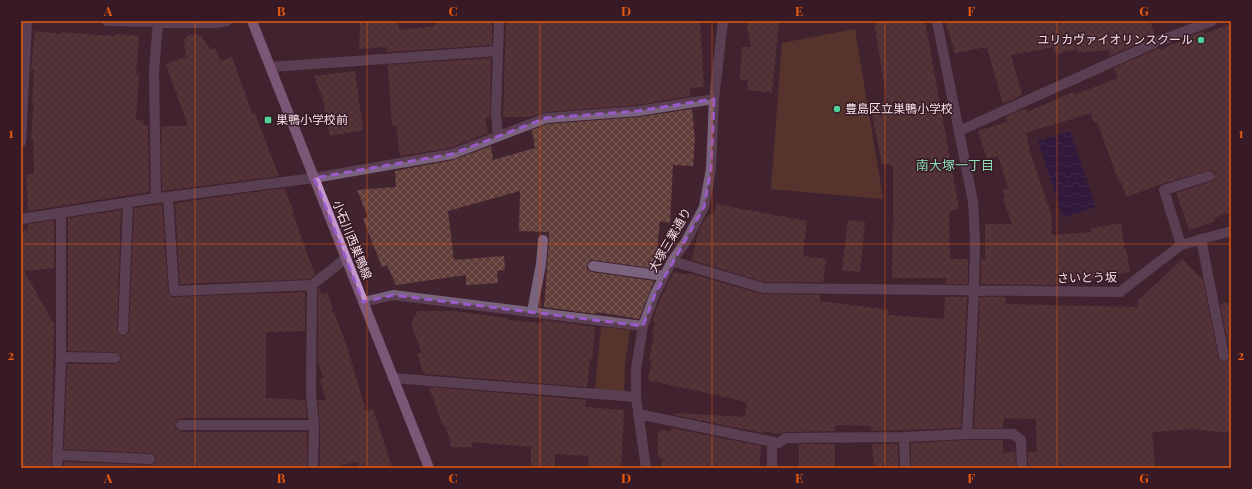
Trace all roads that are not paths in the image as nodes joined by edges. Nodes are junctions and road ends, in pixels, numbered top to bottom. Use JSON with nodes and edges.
{"nodes":[{"id":1,"x":27,"y":21,"type":"edge"},
{"id":2,"x":107,"y":21,"type":"edge"},
{"id":3,"x":158,"y":21,"type":"edge"},
{"id":4,"x":227,"y":21,"type":"edge"},
{"id":5,"x":252,"y":21,"type":"edge"},
{"id":6,"x":499,"y":21,"type":"edge"},
{"id":7,"x":723,"y":21,"type":"edge"},
{"id":8,"x":937,"y":21,"type":"edge"},
{"id":9,"x":1212,"y":21,"type":"edge"},
{"id":10,"x":1201,"y":23,"type":"edge"},
{"id":11,"x":497,"y":51,"type":"junction"},
{"id":12,"x":271,"y":67,"type":"junction"},
{"id":13,"x":714,"y":99,"type":"junction"},
{"id":14,"x":959,"y":131,"type":"junction"},
{"id":15,"x":498,"y":136,"type":"junction"},
{"id":16,"x":21,"y":142,"type":"edge"},
{"id":17,"x":1209,"y":176,"type":"dead end"},
{"id":18,"x":314,"y":178,"type":"junction"},
{"id":19,"x":168,"y":197,"type":"junction"},
{"id":20,"x":156,"y":198,"type":"junction"},
{"id":21,"x":128,"y":203,"type":"junction"},
{"id":22,"x":61,"y":213,"type":"junction"},
{"id":23,"x":21,"y":219,"type":"edge"},
{"id":24,"x":1231,"y":231,"type":"edge"},
{"id":25,"x":1201,"y":239,"type":"junction"},
{"id":26,"x":543,"y":240,"type":"dead end"},
{"id":27,"x":1181,"y":245,"type":"junction"},
{"id":28,"x":346,"y":258,"type":"junction"},
{"id":29,"x":672,"y":261,"type":"junction"},
{"id":30,"x":593,"y":266,"type":"dead end"},
{"id":31,"x":664,"y":276,"type":"junction"},
{"id":32,"x":312,"y":285,"type":"junction"},
{"id":33,"x":974,"y":290,"type":"junction"},
{"id":34,"x":363,"y":302,"type":"junction"},
{"id":35,"x":532,"y":312,"type":"junction"},
{"id":36,"x":643,"y":326,"type":"junction"},
{"id":37,"x":123,"y":330,"type":"dead end"},
{"id":38,"x":1224,"y":356,"type":"dead end"},
{"id":39,"x":61,"y":357,"type":"junction"},
{"id":40,"x":114,"y":358,"type":"dead end"},
{"id":41,"x":393,"y":378,"type":"junction"},
{"id":42,"x":636,"y":397,"type":"junction"},
{"id":43,"x":638,"y":414,"type":"junction"},
{"id":44,"x":181,"y":425,"type":"dead end"},
{"id":45,"x":314,"y":425,"type":"junction"},
{"id":46,"x":967,"y":434,"type":"junction"},
{"id":47,"x":904,"y":437,"type":"junction"},
{"id":48,"x":772,"y":442,"type":"junction"},
{"id":49,"x":57,"y":455,"type":"junction"},
{"id":50,"x":150,"y":459,"type":"dead end"},
{"id":51,"x":57,"y":468,"type":"edge"},
{"id":52,"x":313,"y":468,"type":"edge"},
{"id":53,"x":429,"y":468,"type":"edge"},
{"id":54,"x":646,"y":468,"type":"edge"},
{"id":55,"x":772,"y":468,"type":"edge"},
{"id":56,"x":905,"y":468,"type":"edge"},
{"id":57,"x":1022,"y":468,"type":"edge"}],
"edges":[{"from":1,"to":16,"type":"street"},
{"from":2,"to":3,"type":"street"},
{"from":3,"to":4,"type":"street"},
{"from":3,"to":20,"type":"street"},
{"from":5,"to":12,"type":"main road","name":"小石川西巣鴨線"},
{"from":6,"to":11,"type":"street"},
{"from":7,"to":13,"type":"street","name":"大塚三業通り"},
{"from":8,"to":14,"type":"street"},
{"from":9,"to":10,"type":"street"},
{"from":10,"to":14,"type":"street"},
{"from":11,"to":12,"type":"street"},
{"from":11,"to":15,"type":"street"},
{"from":12,"to":18,"type":"main road","name":"小石川西巣鴨線"},
{"from":13,"to":15,"type":"street"},
{"from":13,"to":29,"type":"street","name":"大塚三業通り"},
{"from":14,"to":33,"type":"street"},
{"from":15,"to":18,"type":"street"},
{"from":17,"to":27,"type":"street"},
{"from":18,"to":19,"type":"street"},
{"from":18,"to":28,"type":"main road","name":"小石川西巣鴨線"},
{"from":19,"to":20,"type":"street"},
{"from":19,"to":32,"type":"street"},
{"from":20,"to":21,"type":"street"},
{"from":21,"to":22,"type":"street"},
{"from":21,"to":37,"type":"street"},
{"from":22,"to":23,"type":"street"},
{"from":22,"to":39,"type":"street"},
{"from":24,"to":25,"type":"street","name":"さいとう坂"},
{"from":25,"to":27,"type":"street","name":"さいとう坂"},
{"from":25,"to":38,"type":"street"},
{"from":26,"to":35,"type":"street"},
{"from":27,"to":33,"type":"street","name":"さいとう坂"},
{"from":28,"to":32,"type":"street"},
{"from":28,"to":34,"type":"main road","name":"小石川西巣鴨線"},
{"from":29,"to":31,"type":"street","name":"大塚三業通り"},
{"from":29,"to":33,"type":"street","name":"さいとう坂"},
{"from":30,"to":31,"type":"street"},
{"from":31,"to":36,"type":"street","name":"大塚三業通り"},
{"from":32,"to":45,"type":"street"},
{"from":33,"to":46,"type":"street"},
{"from":34,"to":35,"type":"street"},
{"from":34,"to":41,"type":"main road","name":"小石川西巣鴨線"},
{"from":35,"to":36,"type":"street"},
{"from":36,"to":42,"type":"street","name":"大塚三業通り"},
{"from":39,"to":40,"type":"street"},
{"from":39,"to":49,"type":"street"},
{"from":41,"to":42,"type":"street"},
{"from":41,"to":53,"type":"main road","name":"小石川西巣鴨線"},
{"from":42,"to":43,"type":"street","name":"大塚三業通り"},
{"from":43,"to":48,"type":"street"},
{"from":43,"to":54,"type":"street","name":"大塚三業通り"},
{"from":44,"to":45,"type":"street"},
{"from":45,"to":52,"type":"street"},
{"from":46,"to":47,"type":"street"},
{"from":46,"to":57,"type":"street"},
{"from":47,"to":48,"type":"street"},
{"from":47,"to":56,"type":"street"},
{"from":48,"to":55,"type":"street"},
{"from":49,"to":50,"type":"street"},
{"from":49,"to":51,"type":"street"}]}
